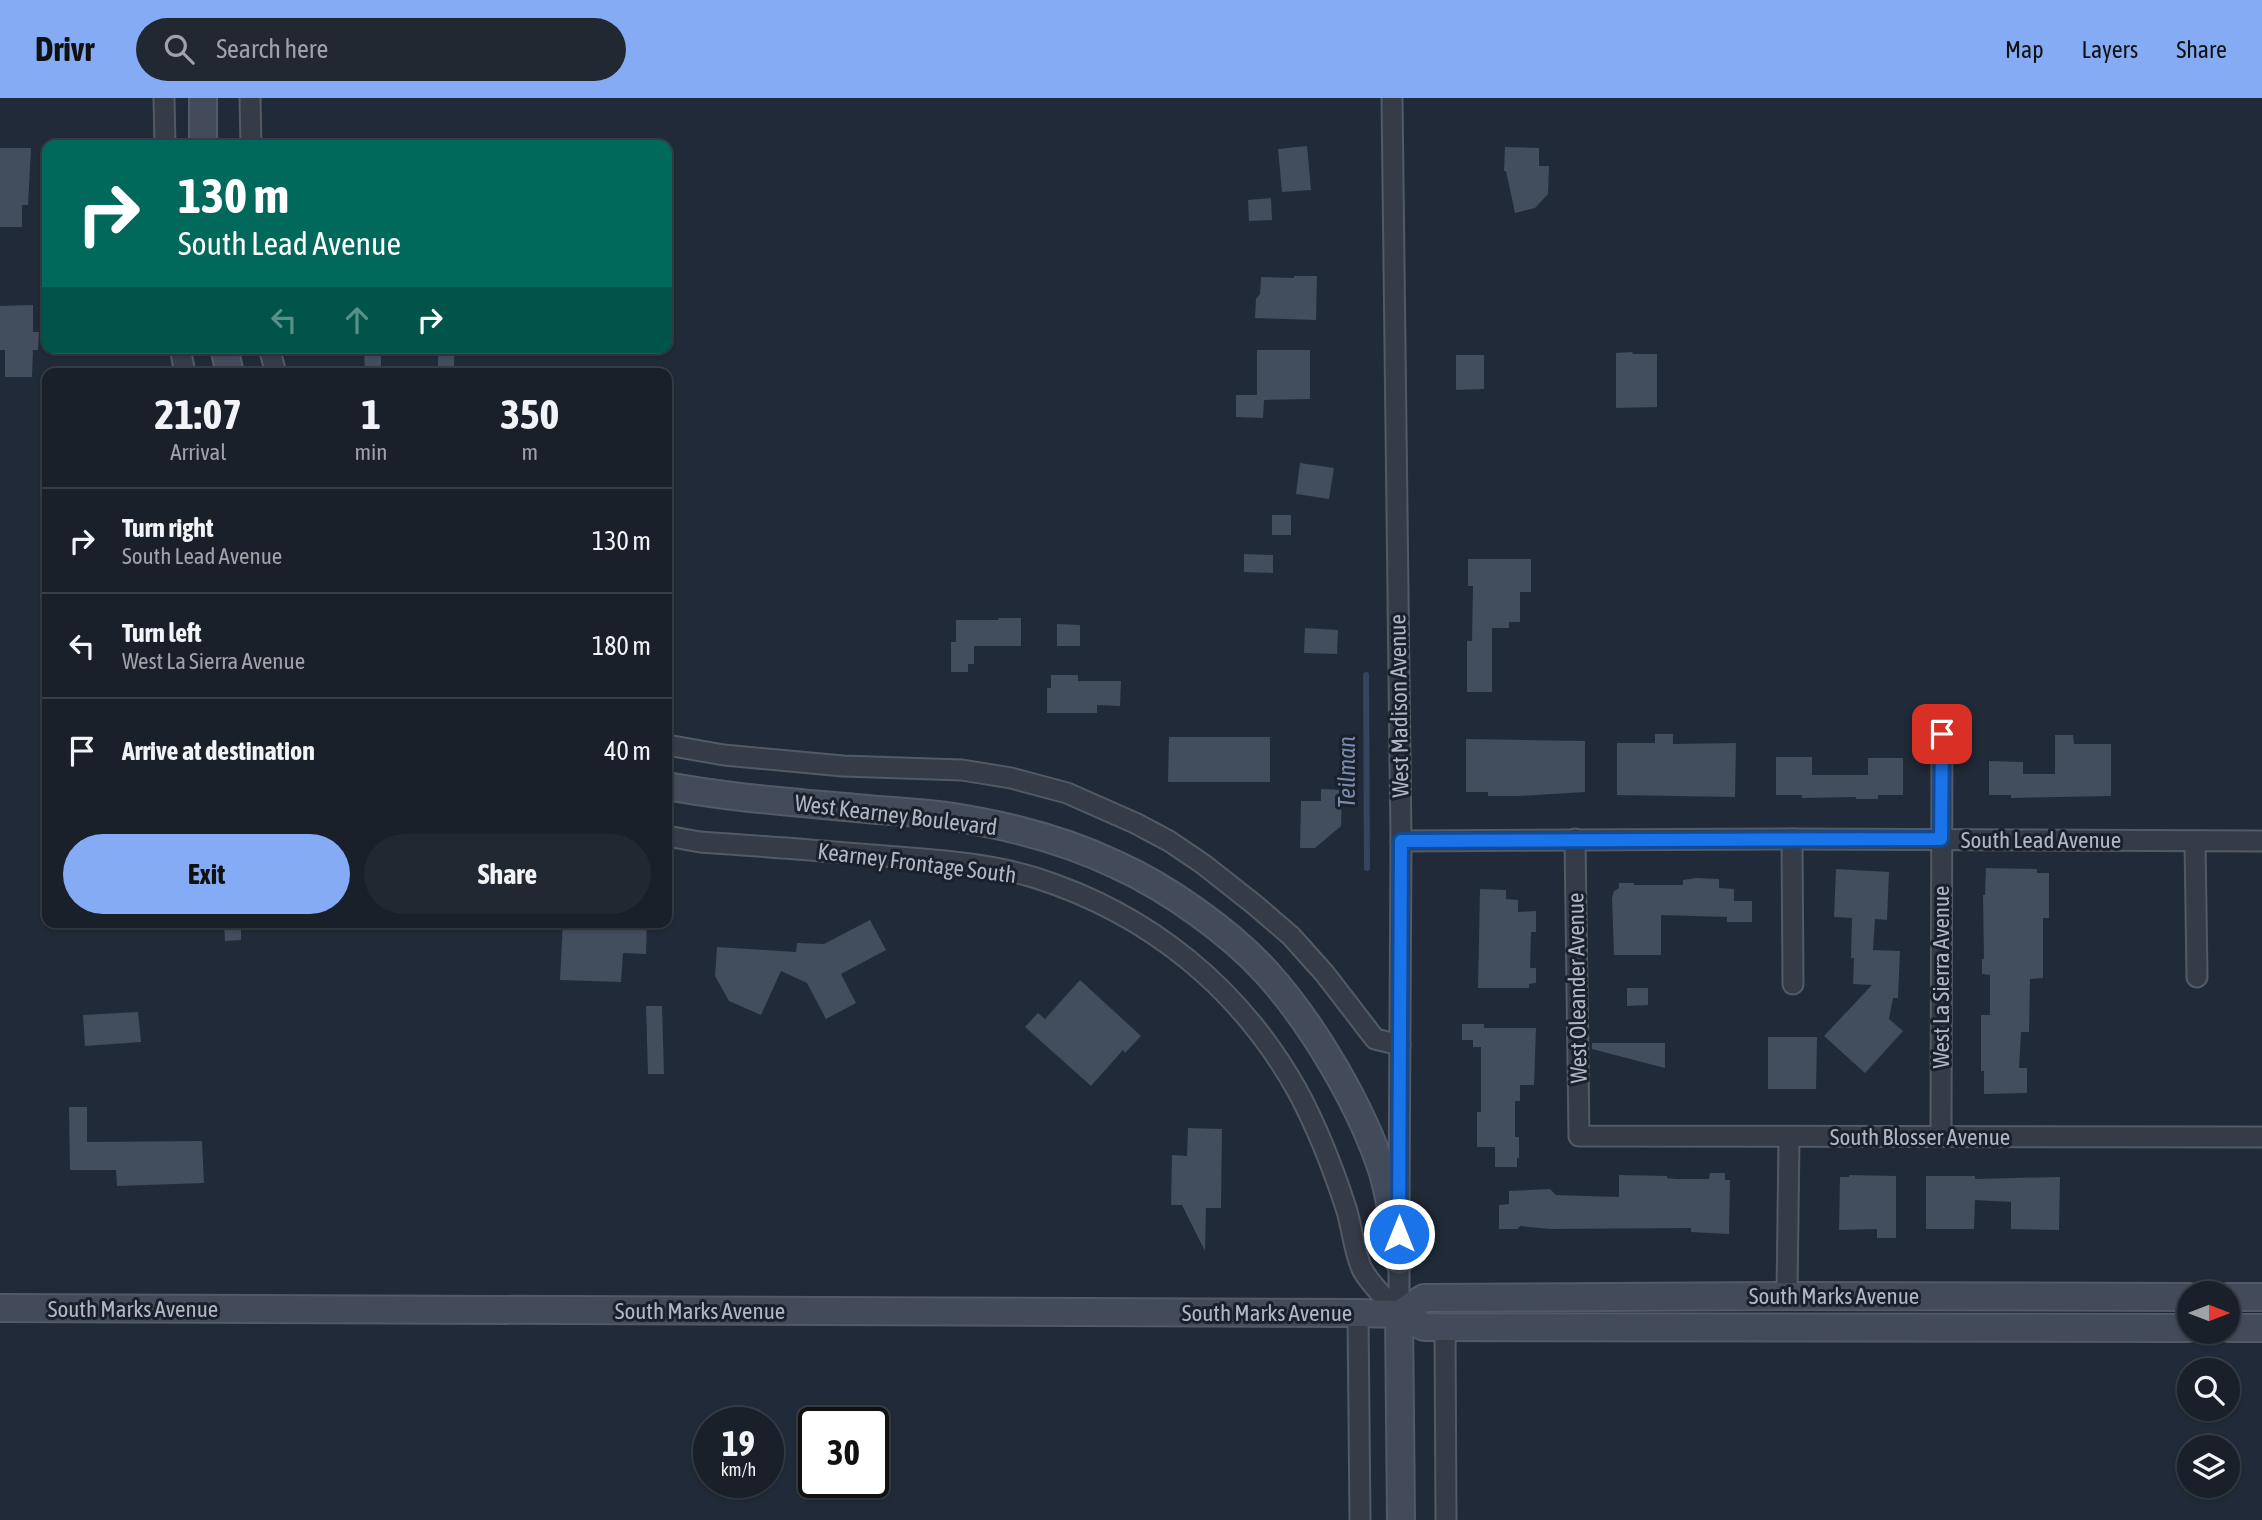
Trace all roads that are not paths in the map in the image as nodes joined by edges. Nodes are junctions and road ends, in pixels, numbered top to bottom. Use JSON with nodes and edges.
{"nodes":[{"id":1,"x":163,"y":98,"type":"edge"},
{"id":2,"x":203,"y":98,"type":"edge"},
{"id":3,"x":250,"y":98,"type":"edge"},
{"id":4,"x":1392,"y":98,"type":"edge"},
{"id":5,"x":165,"y":140,"type":"edge"},
{"id":6,"x":203,"y":140,"type":"edge"},
{"id":7,"x":251,"y":140,"type":"edge"},
{"id":8,"x":1942,"y":734,"type":"dead end"},
{"id":9,"x":672,"y":746,"type":"edge"},
{"id":10,"x":672,"y":787,"type":"edge"},
{"id":11,"x":672,"y":837,"type":"edge"},
{"id":12,"x":1792,"y":838,"type":"junction"},
{"id":13,"x":1575,"y":839,"type":"junction"},
{"id":14,"x":1941,"y":839,"type":"junction"},
{"id":15,"x":1401,"y":841,"type":"junction"},
{"id":16,"x":2195,"y":841,"type":"junction"},
{"id":17,"x":2262,"y":841,"type":"edge"},
{"id":18,"x":2197,"y":977,"type":"dead end"},
{"id":19,"x":1793,"y":984,"type":"dead end"},
{"id":20,"x":1400,"y":1045,"type":"junction"},
{"id":21,"x":1579,"y":1136,"type":"joint"},
{"id":22,"x":1788,"y":1136,"type":"junction"},
{"id":23,"x":1941,"y":1136,"type":"junction"},
{"id":24,"x":2262,"y":1138,"type":"edge"},
{"id":25,"x":1399,"y":1261,"type":"junction"},
{"id":26,"x":1787,"y":1296,"type":"junction"},
{"id":27,"x":2177,"y":1297,"type":"edge"},
{"id":28,"x":2240,"y":1297,"type":"edge"},
{"id":29,"x":2262,"y":1297,"type":"edge"},
{"id":30,"x":0,"y":1308,"type":"edge"},
{"id":31,"x":1358,"y":1313,"type":"junction"},
{"id":32,"x":1399,"y":1314,"type":"junction"},
{"id":33,"x":1445,"y":1327,"type":"junction"},
{"id":34,"x":2177,"y":1328,"type":"edge"},
{"id":35,"x":2240,"y":1328,"type":"edge"},
{"id":36,"x":2262,"y":1328,"type":"edge"},
{"id":37,"x":1360,"y":1520,"type":"edge"},
{"id":38,"x":1401,"y":1520,"type":"edge"},
{"id":39,"x":1446,"y":1520,"type":"edge"}],
"edges":[{"from":1,"to":5,"type":"street"},
{"from":2,"to":6,"type":"main road"},
{"from":3,"to":7,"type":"street"},
{"from":4,"to":15,"type":"street","name":"West Madison Avenue"},
{"from":8,"to":14,"type":"street","name":"West La Sierra Avenue"},
{"from":9,"to":20,"type":"street"},
{"from":10,"to":25,"type":"main road","name":"West Kearney Boulevard"},
{"from":11,"to":32,"type":"street","name":"Kearney Frontage South"},
{"from":12,"to":13,"type":"street","name":"South Lead Avenue"},
{"from":12,"to":14,"type":"street","name":"South Lead Avenue"},
{"from":12,"to":19,"type":"street"},
{"from":13,"to":15,"type":"street","name":"South Lead Avenue"},
{"from":13,"to":21,"type":"street","name":"West Oleander Avenue"},
{"from":14,"to":16,"type":"street","name":"South Lead Avenue"},
{"from":14,"to":23,"type":"street","name":"West La Sierra Avenue"},
{"from":15,"to":20,"type":"street","name":"West Madison Avenue"},
{"from":16,"to":17,"type":"street","name":"South Lead Avenue"},
{"from":16,"to":18,"type":"street"},
{"from":20,"to":25,"type":"street","name":"West Madison Avenue"},
{"from":21,"to":22,"type":"street","name":"South Blosser Avenue"},
{"from":22,"to":23,"type":"street","name":"South Blosser Avenue"},
{"from":22,"to":26,"type":"street"},
{"from":23,"to":24,"type":"street","name":"South Blosser Avenue"},
{"from":25,"to":32,"type":"street","name":"West Madison Avenue"},
{"from":26,"to":27,"type":"main road","name":"South Marks Avenue"},
{"from":26,"to":32,"type":"main road","name":"South Marks Avenue"},
{"from":28,"to":29,"type":"main road"},
{"from":30,"to":31,"type":"main road","name":"South Marks Avenue"},
{"from":31,"to":32,"type":"main road","name":"South Marks Avenue"},
{"from":31,"to":37,"type":"street"},
{"from":32,"to":33,"type":"main road","name":"South Marks Avenue"},
{"from":32,"to":38,"type":"main road"},
{"from":33,"to":34,"type":"main road","name":"South Marks Avenue"},
{"from":33,"to":39,"type":"street"},
{"from":35,"to":36,"type":"main road"}]}
